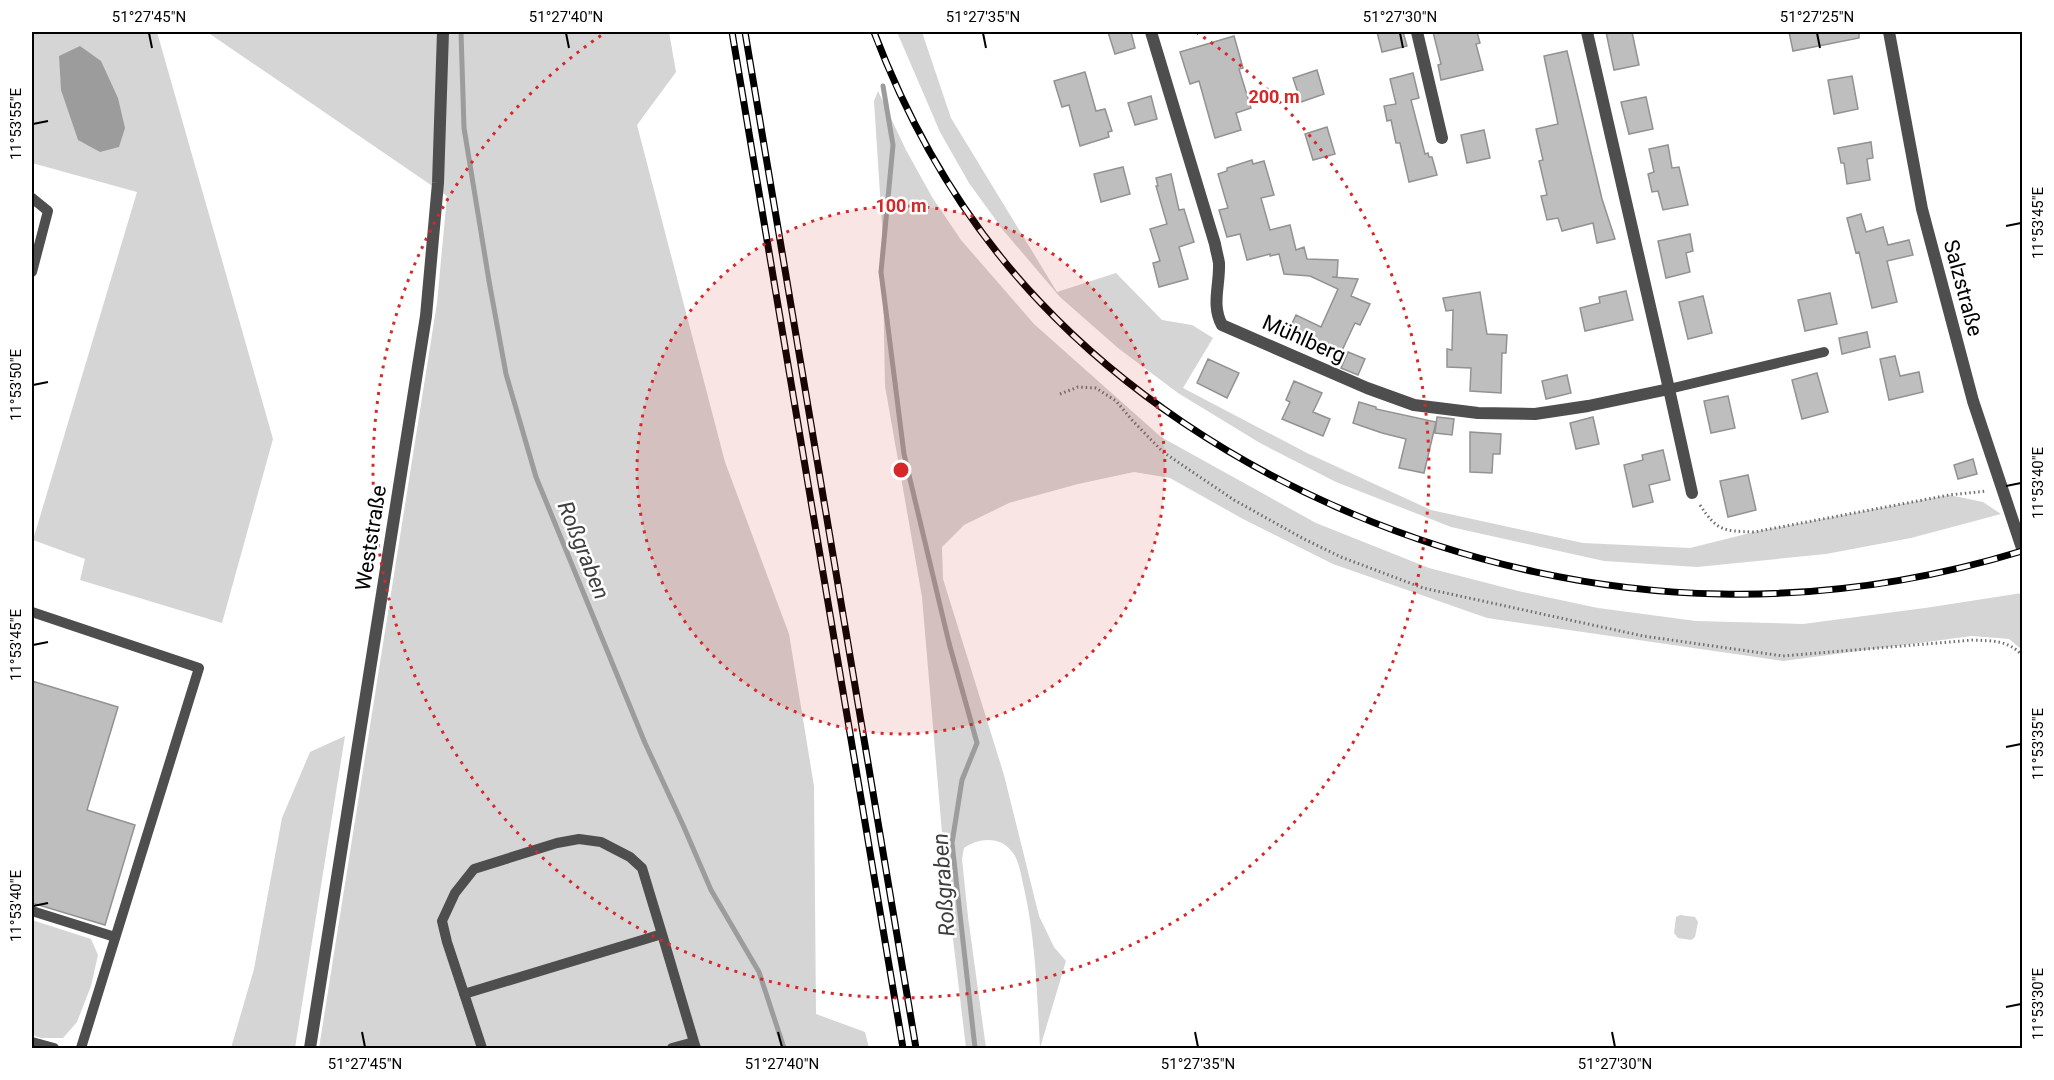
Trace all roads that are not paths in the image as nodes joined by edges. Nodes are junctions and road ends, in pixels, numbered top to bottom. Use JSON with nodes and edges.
{"nodes":[{"id":1,"x":443,"y":32,"type":"edge"},
{"id":2,"x":1151,"y":32,"type":"edge"},
{"id":3,"x":1417,"y":32,"type":"edge"},
{"id":4,"x":1587,"y":32,"type":"edge"},
{"id":5,"x":1889,"y":32,"type":"edge"},
{"id":6,"x":1442,"y":138,"type":"dead end"},
{"id":7,"x":32,"y":198,"type":"edge"},
{"id":8,"x":32,"y":272,"type":"edge"},
{"id":9,"x":1824,"y":352,"type":"dead end"},
{"id":10,"x":1669,"y":389,"type":"junction"},
{"id":11,"x":1692,"y":493,"type":"road end"},
{"id":12,"x":2022,"y":548,"type":"edge"},
{"id":13,"x":32,"y":612,"type":"edge"},
{"id":14,"x":32,"y":911,"type":"edge"},
{"id":15,"x":662,"y":934,"type":"junction"},
{"id":16,"x":115,"y":937,"type":"junction"},
{"id":17,"x":464,"y":994,"type":"junction"},
{"id":18,"x":32,"y":1042,"type":"edge"},
{"id":19,"x":695,"y":1045,"type":"edge"},
{"id":20,"x":54,"y":1048,"type":"edge"},
{"id":21,"x":81,"y":1048,"type":"edge"},
{"id":22,"x":310,"y":1048,"type":"edge"},
{"id":23,"x":482,"y":1048,"type":"edge"},
{"id":24,"x":672,"y":1048,"type":"edge"}],
"edges":[{"from":1,"to":22,"type":"street","name":"Weststraße"},
{"from":2,"to":10,"type":"street","name":"Mühlberg"},
{"from":3,"to":6,"type":"street"},
{"from":4,"to":10,"type":"street"},
{"from":5,"to":12,"type":"street","name":"Salzstraße"},
{"from":7,"to":8,"type":"lane"},
{"from":9,"to":10,"type":"lane","name":"Mühlberg"},
{"from":10,"to":11,"type":"street"},
{"from":13,"to":16,"type":"lane"},
{"from":14,"to":16,"type":"lane"},
{"from":15,"to":17,"type":"lane"},
{"from":15,"to":17,"type":"lane"},
{"from":15,"to":19,"type":"lane"},
{"from":16,"to":21,"type":"lane"},
{"from":17,"to":23,"type":"lane"},
{"from":18,"to":20,"type":"lane"},
{"from":19,"to":24,"type":"lane"}]}
